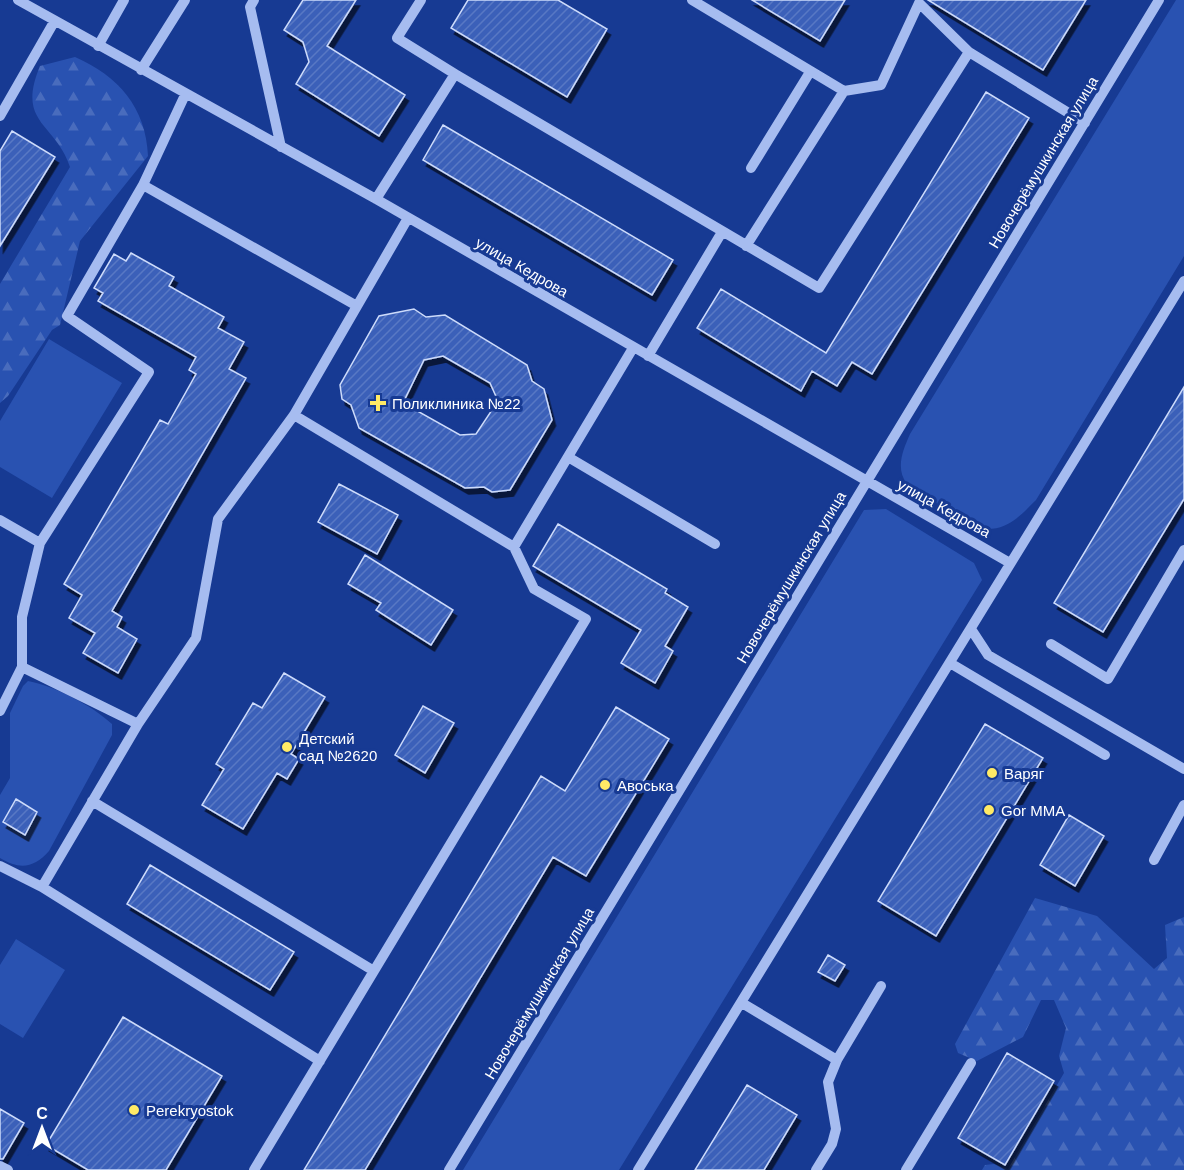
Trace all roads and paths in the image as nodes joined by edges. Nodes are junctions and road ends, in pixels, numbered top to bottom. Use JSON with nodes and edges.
{"nodes":[{"id":1,"x":18,"y":0,"type":"edge"},
{"id":2,"x":124,"y":0,"type":"edge"},
{"id":3,"x":185,"y":0,"type":"edge"},
{"id":4,"x":254,"y":0,"type":"edge"},
{"id":5,"x":421,"y":0,"type":"edge"},
{"id":6,"x":692,"y":0,"type":"edge"},
{"id":7,"x":1159,"y":0,"type":"edge"},
{"id":8,"x":918,"y":1,"type":"edge"},
{"id":9,"x":54,"y":22,"type":"junction"},
{"id":10,"x":99,"y":46,"type":"junction"},
{"id":11,"x":969,"y":52,"type":"junction"},
{"id":12,"x":141,"y":70,"type":"junction"},
{"id":13,"x":810,"y":72,"type":"junction"},
{"id":14,"x":455,"y":74,"type":"junction"},
{"id":15,"x":844,"y":91,"type":"junction"},
{"id":16,"x":186,"y":95,"type":"junction"},
{"id":17,"x":0,"y":116,"type":"edge"},
{"id":18,"x":1085,"y":123,"type":"junction"},
{"id":19,"x":281,"y":147,"type":"junction"},
{"id":20,"x":751,"y":168,"type":"dead end"},
{"id":21,"x":143,"y":185,"type":"junction"},
{"id":22,"x":376,"y":199,"type":"junction"},
{"id":23,"x":408,"y":218,"type":"junction"},
{"id":24,"x":722,"y":232,"type":"junction"},
{"id":25,"x":746,"y":246,"type":"junction"},
{"id":26,"x":1184,"y":281,"type":"edge"},
{"id":27,"x":357,"y":306,"type":"junction"},
{"id":28,"x":633,"y":348,"type":"junction"},
{"id":29,"x":648,"y":356,"type":"junction"},
{"id":30,"x":294,"y":415,"type":"junction"},
{"id":31,"x":568,"y":457,"type":"junction"},
{"id":32,"x":866,"y":482,"type":"junction"},
{"id":33,"x":0,"y":520,"type":"edge"},
{"id":34,"x":40,"y":543,"type":"junction"},
{"id":35,"x":715,"y":544,"type":"dead end"},
{"id":36,"x":513,"y":547,"type":"junction"},
{"id":37,"x":1183,"y":553,"type":"edge"},
{"id":38,"x":1010,"y":563,"type":"junction"},
{"id":39,"x":971,"y":629,"type":"junction"},
{"id":40,"x":1051,"y":644,"type":"dead end"},
{"id":41,"x":950,"y":663,"type":"junction"},
{"id":42,"x":22,"y":667,"type":"junction"},
{"id":43,"x":0,"y":711,"type":"edge"},
{"id":44,"x":138,"y":724,"type":"junction"},
{"id":45,"x":1105,"y":755,"type":"dead end"},
{"id":46,"x":1184,"y":770,"type":"edge"},
{"id":47,"x":92,"y":801,"type":"junction"},
{"id":48,"x":1184,"y":805,"type":"edge"},
{"id":49,"x":1154,"y":860,"type":"dead end"},
{"id":50,"x":0,"y":866,"type":"edge"},
{"id":51,"x":42,"y":887,"type":"junction"},
{"id":52,"x":374,"y":971,"type":"junction"},
{"id":53,"x":881,"y":986,"type":"dead end"},
{"id":54,"x":742,"y":1003,"type":"junction"},
{"id":55,"x":837,"y":1060,"type":"junction"},
{"id":56,"x":320,"y":1061,"type":"junction"},
{"id":57,"x":971,"y":1063,"type":"dead end"},
{"id":58,"x":0,"y":1166,"type":"edge"},
{"id":59,"x":8,"y":1170,"type":"edge"},
{"id":60,"x":254,"y":1170,"type":"edge"},
{"id":61,"x":448,"y":1170,"type":"edge"},
{"id":62,"x":638,"y":1170,"type":"edge"},
{"id":63,"x":816,"y":1170,"type":"edge"},
{"id":64,"x":906,"y":1170,"type":"edge"}],
"edges":[{"from":1,"to":9,"type":"street","name":"улица Кедрова"},
{"from":2,"to":10,"type":"street"},
{"from":3,"to":12,"type":"street"},
{"from":4,"to":19,"type":"street"},
{"from":5,"to":14,"type":"street"},
{"from":6,"to":13,"type":"street"},
{"from":7,"to":18,"type":"street","name":"Новочерёмушкинская улица"},
{"from":8,"to":11,"type":"street"},
{"from":8,"to":15,"type":"street"},
{"from":9,"to":10,"type":"street","name":"улица Кедрова"},
{"from":9,"to":17,"type":"street"},
{"from":10,"to":12,"type":"street","name":"улица Кедрова"},
{"from":11,"to":18,"type":"street"},
{"from":11,"to":25,"type":"street"},
{"from":12,"to":16,"type":"street","name":"улица Кедрова"},
{"from":13,"to":15,"type":"street"},
{"from":13,"to":20,"type":"street"},
{"from":14,"to":22,"type":"street"},
{"from":14,"to":24,"type":"street"},
{"from":15,"to":25,"type":"street"},
{"from":16,"to":19,"type":"street","name":"улица Кедрова"},
{"from":16,"to":21,"type":"street"},
{"from":18,"to":32,"type":"street","name":"Новочерёмушкинская улица"},
{"from":19,"to":22,"type":"street","name":"улица Кедрова"},
{"from":21,"to":27,"type":"street"},
{"from":21,"to":34,"type":"street"},
{"from":22,"to":23,"type":"street","name":"улица Кедрова"},
{"from":23,"to":27,"type":"street"},
{"from":23,"to":28,"type":"street","name":"улица Кедрова"},
{"from":24,"to":25,"type":"street"},
{"from":24,"to":29,"type":"street"},
{"from":26,"to":38,"type":"street"},
{"from":27,"to":30,"type":"street"},
{"from":28,"to":29,"type":"street","name":"улица Кедрова"},
{"from":28,"to":31,"type":"street"},
{"from":29,"to":32,"type":"street","name":"улица Кедрова"},
{"from":30,"to":36,"type":"street"},
{"from":30,"to":44,"type":"street"},
{"from":31,"to":35,"type":"street"},
{"from":31,"to":36,"type":"street"},
{"from":32,"to":38,"type":"street","name":"улица Кедрова"},
{"from":32,"to":61,"type":"street","name":"Новочерёмушкинская улица"},
{"from":33,"to":34,"type":"street"},
{"from":34,"to":42,"type":"street"},
{"from":36,"to":52,"type":"street"},
{"from":37,"to":40,"type":"street"},
{"from":38,"to":39,"type":"street"},
{"from":39,"to":41,"type":"street"},
{"from":39,"to":46,"type":"street"},
{"from":41,"to":45,"type":"street"},
{"from":41,"to":54,"type":"street"},
{"from":42,"to":43,"type":"street"},
{"from":42,"to":44,"type":"street"},
{"from":44,"to":47,"type":"street"},
{"from":47,"to":51,"type":"street"},
{"from":47,"to":52,"type":"street"},
{"from":48,"to":49,"type":"street"},
{"from":50,"to":51,"type":"street"},
{"from":51,"to":56,"type":"street"},
{"from":52,"to":56,"type":"street"},
{"from":53,"to":55,"type":"street"},
{"from":54,"to":55,"type":"street"},
{"from":54,"to":62,"type":"street"},
{"from":55,"to":63,"type":"street"},
{"from":56,"to":60,"type":"street"},
{"from":57,"to":64,"type":"street"},
{"from":58,"to":59,"type":"street"}]}
